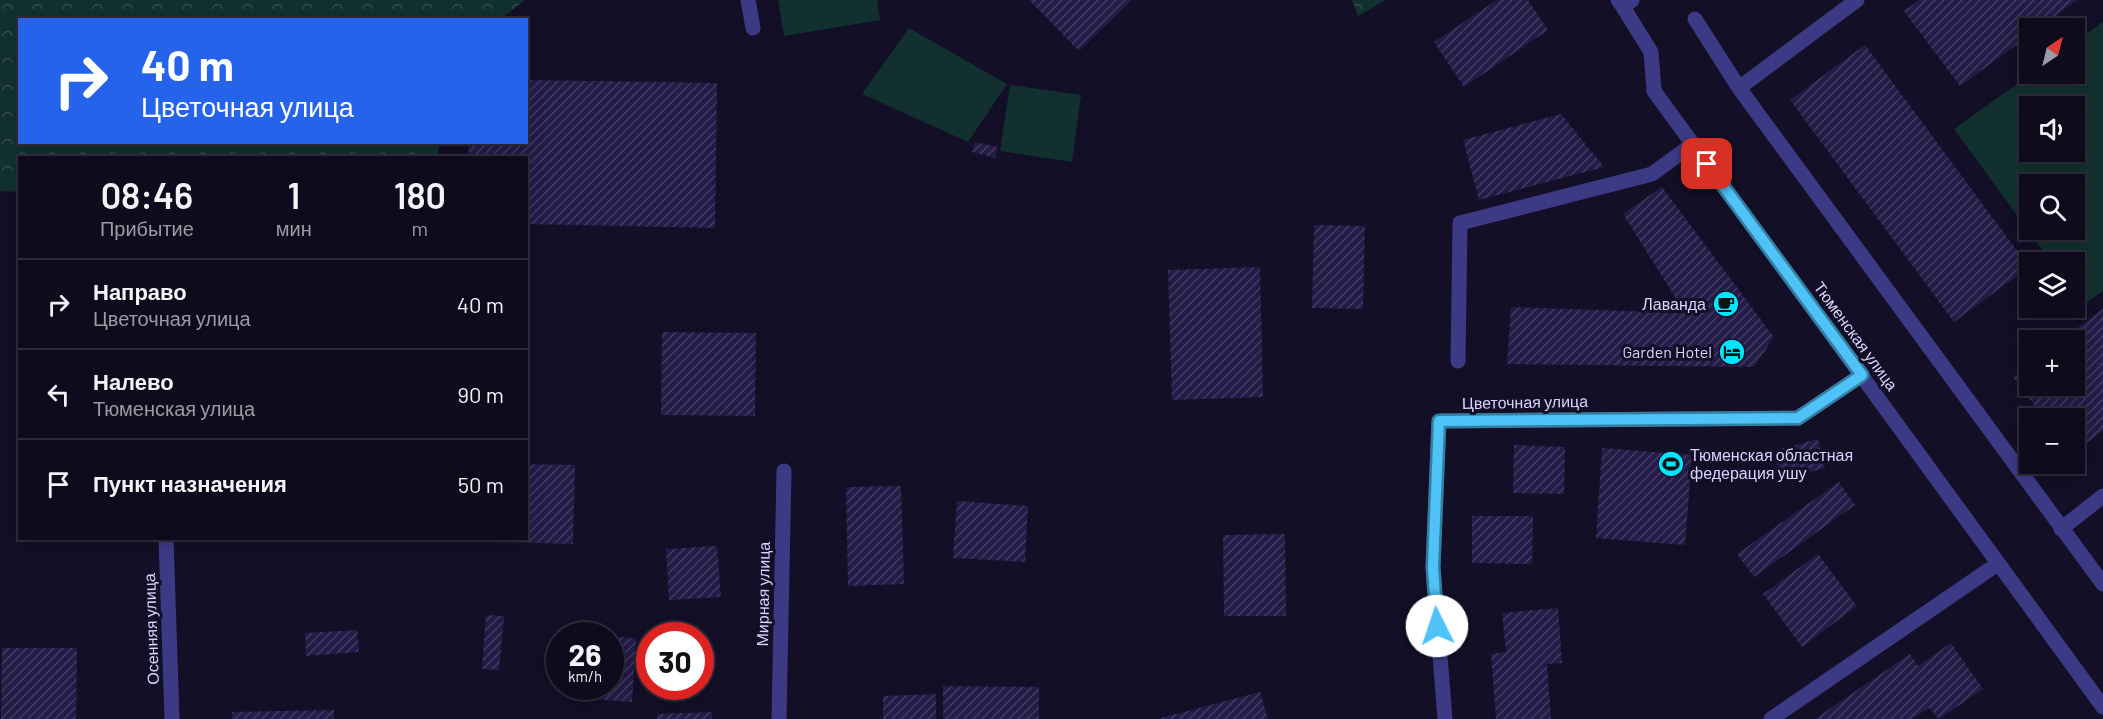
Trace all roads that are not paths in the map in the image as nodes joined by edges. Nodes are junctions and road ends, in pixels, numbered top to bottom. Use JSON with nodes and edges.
{"nodes":[{"id":1,"x":748,"y":0,"type":"edge"},
{"id":2,"x":1857,"y":0,"type":"edge"},
{"id":3,"x":1624,"y":2,"type":"edge"},
{"id":4,"x":1695,"y":19,"type":"dead end"},
{"id":5,"x":753,"y":28,"type":"dead end"},
{"id":6,"x":1738,"y":88,"type":"junction"},
{"id":7,"x":1693,"y":144,"type":"junction"},
{"id":8,"x":1458,"y":361,"type":"dead end"},
{"id":9,"x":1862,"y":375,"type":"junction"},
{"id":10,"x":784,"y":471,"type":"dead end"},
{"id":11,"x":2103,"y":496,"type":"edge"},
{"id":12,"x":2061,"y":529,"type":"junction"},
{"id":13,"x":166,"y":540,"type":"edge"},
{"id":14,"x":1996,"y":564,"type":"junction"},
{"id":15,"x":2103,"y":584,"type":"edge"},
{"id":16,"x":2103,"y":707,"type":"edge"},
{"id":17,"x":172,"y":719,"type":"edge"},
{"id":18,"x":779,"y":719,"type":"edge"},
{"id":19,"x":1445,"y":719,"type":"edge"},
{"id":20,"x":1771,"y":719,"type":"edge"}],
"edges":[{"from":1,"to":5,"type":"street"},
{"from":2,"to":6,"type":"street"},
{"from":3,"to":7,"type":"street","name":"Тюменская улица"},
{"from":4,"to":6,"type":"street"},
{"from":6,"to":12,"type":"street"},
{"from":7,"to":8,"type":"street"},
{"from":7,"to":9,"type":"street","name":"Тюменская улица"},
{"from":9,"to":14,"type":"street","name":"Тюменская улица"},
{"from":9,"to":19,"type":"street","name":"Цветочная улица"},
{"from":10,"to":18,"type":"street","name":"Мирная улица"},
{"from":11,"to":12,"type":"street"},
{"from":12,"to":15,"type":"street"},
{"from":13,"to":17,"type":"street","name":"Осенняя улица"},
{"from":14,"to":16,"type":"street","name":"Тюменская улица"},
{"from":14,"to":20,"type":"street"}]}
